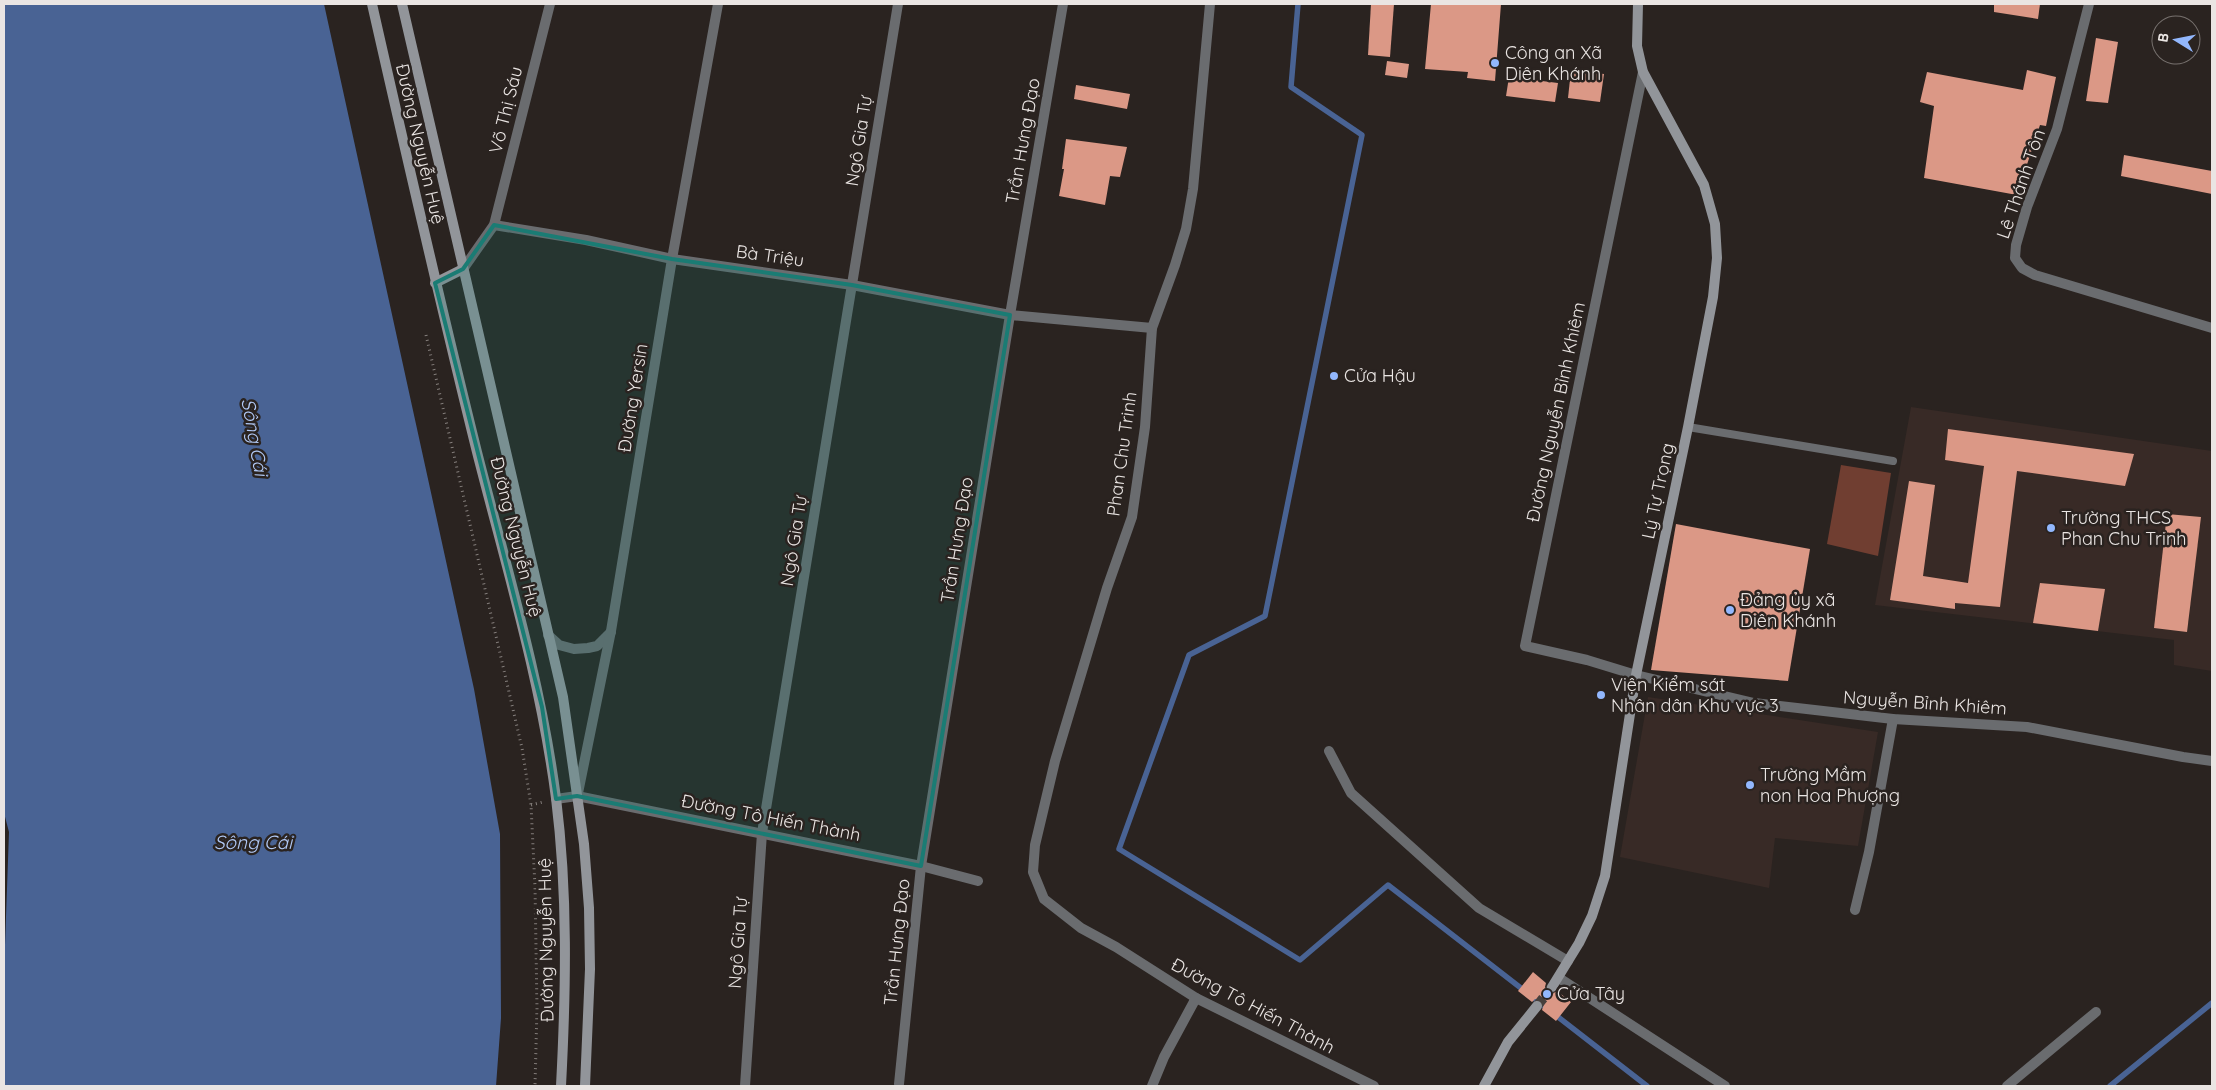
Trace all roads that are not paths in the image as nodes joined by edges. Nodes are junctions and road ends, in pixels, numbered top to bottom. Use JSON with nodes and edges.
{"nodes":[{"id":1,"x":372,"y":4,"type":"edge"},
{"id":2,"x":402,"y":4,"type":"edge"},
{"id":3,"x":550,"y":4,"type":"edge"},
{"id":4,"x":718,"y":4,"type":"edge"},
{"id":5,"x":898,"y":4,"type":"edge"},
{"id":6,"x":1064,"y":4,"type":"edge"},
{"id":7,"x":1210,"y":4,"type":"edge"},
{"id":8,"x":1638,"y":4,"type":"edge"},
{"id":9,"x":2089,"y":4,"type":"edge"},
{"id":10,"x":1643,"y":72,"type":"junction"},
{"id":11,"x":494,"y":225,"type":"junction"},
{"id":12,"x":672,"y":259,"type":"junction"},
{"id":13,"x":463,"y":268,"type":"junction"},
{"id":14,"x":435,"y":283,"type":"junction"},
{"id":15,"x":852,"y":285,"type":"junction"},
{"id":16,"x":1010,"y":315,"type":"junction"},
{"id":17,"x":1152,"y":328,"type":"junction"},
{"id":18,"x":2212,"y":328,"type":"edge"},
{"id":19,"x":1688,"y":427,"type":"junction"},
{"id":20,"x":1893,"y":461,"type":"dead end"},
{"id":21,"x":611,"y":631,"type":"junction"},
{"id":22,"x":548,"y":635,"type":"junction"},
{"id":23,"x":1636,"y":675,"type":"junction"},
{"id":24,"x":1894,"y":719,"type":"junction"},
{"id":25,"x":1329,"y":751,"type":"dead end"},
{"id":26,"x":2212,"y":761,"type":"edge"},
{"id":27,"x":577,"y":796,"type":"junction"},
{"id":28,"x":556,"y":799,"type":"junction"},
{"id":29,"x":762,"y":833,"type":"junction"},
{"id":30,"x":921,"y":866,"type":"junction"},
{"id":31,"x":978,"y":880,"type":"dead end"},
{"id":32,"x":1044,"y":899,"type":"joint"},
{"id":33,"x":1855,"y":910,"type":"dead end"},
{"id":34,"x":1568,"y":961,"type":"junction"},
{"id":35,"x":1559,"y":978,"type":"junction"},
{"id":36,"x":1552,"y":987,"type":"tunnel mouth"},
{"id":37,"x":1196,"y":998,"type":"junction"},
{"id":38,"x":1536,"y":1006,"type":"tunnel mouth"},
{"id":39,"x":2096,"y":1012,"type":"dead end"},
{"id":40,"x":899,"y":1084,"type":"dead end"},
{"id":41,"x":561,"y":1086,"type":"edge"},
{"id":42,"x":585,"y":1086,"type":"edge"},
{"id":43,"x":745,"y":1086,"type":"edge"},
{"id":44,"x":1152,"y":1086,"type":"edge"},
{"id":45,"x":1374,"y":1086,"type":"edge"},
{"id":46,"x":1484,"y":1086,"type":"edge"},
{"id":47,"x":1725,"y":1086,"type":"edge"},
{"id":48,"x":2007,"y":1086,"type":"edge"}],
"edges":[{"from":1,"to":14,"type":"main road","name":"Đường Nguyễn Huệ"},
{"from":2,"to":13,"type":"main road","name":"Đường Nguyễn Huệ"},
{"from":3,"to":11,"type":"street","name":"Võ Thị Sáu"},
{"from":4,"to":12,"type":"street","name":"Đường Yersin"},
{"from":5,"to":15,"type":"street","name":"Ngô Gia Tự"},
{"from":6,"to":16,"type":"street","name":"Trần Hưng Đạo"},
{"from":7,"to":17,"type":"street","name":"Phan Chu Trinh"},
{"from":8,"to":10,"type":"main road","name":"Lý Tự Trọng"},
{"from":9,"to":18,"type":"street","name":"Lê Thánh Tôn"},
{"from":10,"to":19,"type":"main road","name":"Lý Tự Trọng"},
{"from":10,"to":23,"type":"street","name":"Đường Nguyễn Bỉnh Khiêm"},
{"from":11,"to":12,"type":"street","name":"Bà Triệu"},
{"from":11,"to":13,"type":"street"},
{"from":12,"to":15,"type":"street","name":"Bà Triệu"},
{"from":12,"to":21,"type":"street","name":"Đường Yersin"},
{"from":13,"to":14,"type":"main road"},
{"from":13,"to":22,"type":"main road","name":"Đường Nguyễn Huệ"},
{"from":14,"to":28,"type":"main road","name":"Đường Nguyễn Huệ"},
{"from":15,"to":16,"type":"street","name":"Bà Triệu"},
{"from":15,"to":29,"type":"street","name":"Ngô Gia Tự"},
{"from":16,"to":17,"type":"street","name":"Bà Triệu"},
{"from":16,"to":30,"type":"street","name":"Trần Hưng Đạo"},
{"from":17,"to":32,"type":"street","name":"Phan Chu Trinh"},
{"from":19,"to":20,"type":"lane"},
{"from":19,"to":23,"type":"main road","name":"Lý Tự Trọng"},
{"from":21,"to":22,"type":"street"},
{"from":21,"to":27,"type":"street","name":"Đường Yersin"},
{"from":22,"to":27,"type":"main road","name":"Đường Nguyễn Huệ"},
{"from":23,"to":24,"type":"street","name":"Nguyễn Bỉnh Khiêm"},
{"from":23,"to":34,"type":"main road","name":"Lý Tự Trọng"},
{"from":24,"to":26,"type":"street","name":"Nguyễn Bỉnh Khiêm"},
{"from":24,"to":33,"type":"street"},
{"from":25,"to":34,"type":"street"},
{"from":27,"to":28,"type":"street","name":"Đường Tô Hiến Thành"},
{"from":27,"to":29,"type":"street","name":"Đường Tô Hiến Thành"},
{"from":27,"to":42,"type":"main road","name":"Đường Nguyễn Huệ"},
{"from":28,"to":41,"type":"main road","name":"Đường Nguyễn Huệ"},
{"from":29,"to":30,"type":"street","name":"Đường Tô Hiến Thành"},
{"from":29,"to":43,"type":"street","name":"Ngô Gia Tự"},
{"from":30,"to":31,"type":"street","name":"Đường Tô Hiến Thành"},
{"from":30,"to":40,"type":"street","name":"Trần Hưng Đạo"},
{"from":32,"to":37,"type":"street","name":"Đường Tô Hiến Thành"},
{"from":34,"to":35,"type":"main road","name":"Lý Tự Trọng"},
{"from":35,"to":36,"type":"main road","name":"Lý Tự Trọng"},
{"from":35,"to":47,"type":"street"},
{"from":37,"to":44,"type":"street"},
{"from":37,"to":45,"type":"street","name":"Đường Tô Hiến Thành"},
{"from":38,"to":46,"type":"main road"},
{"from":39,"to":48,"type":"street"}]}
